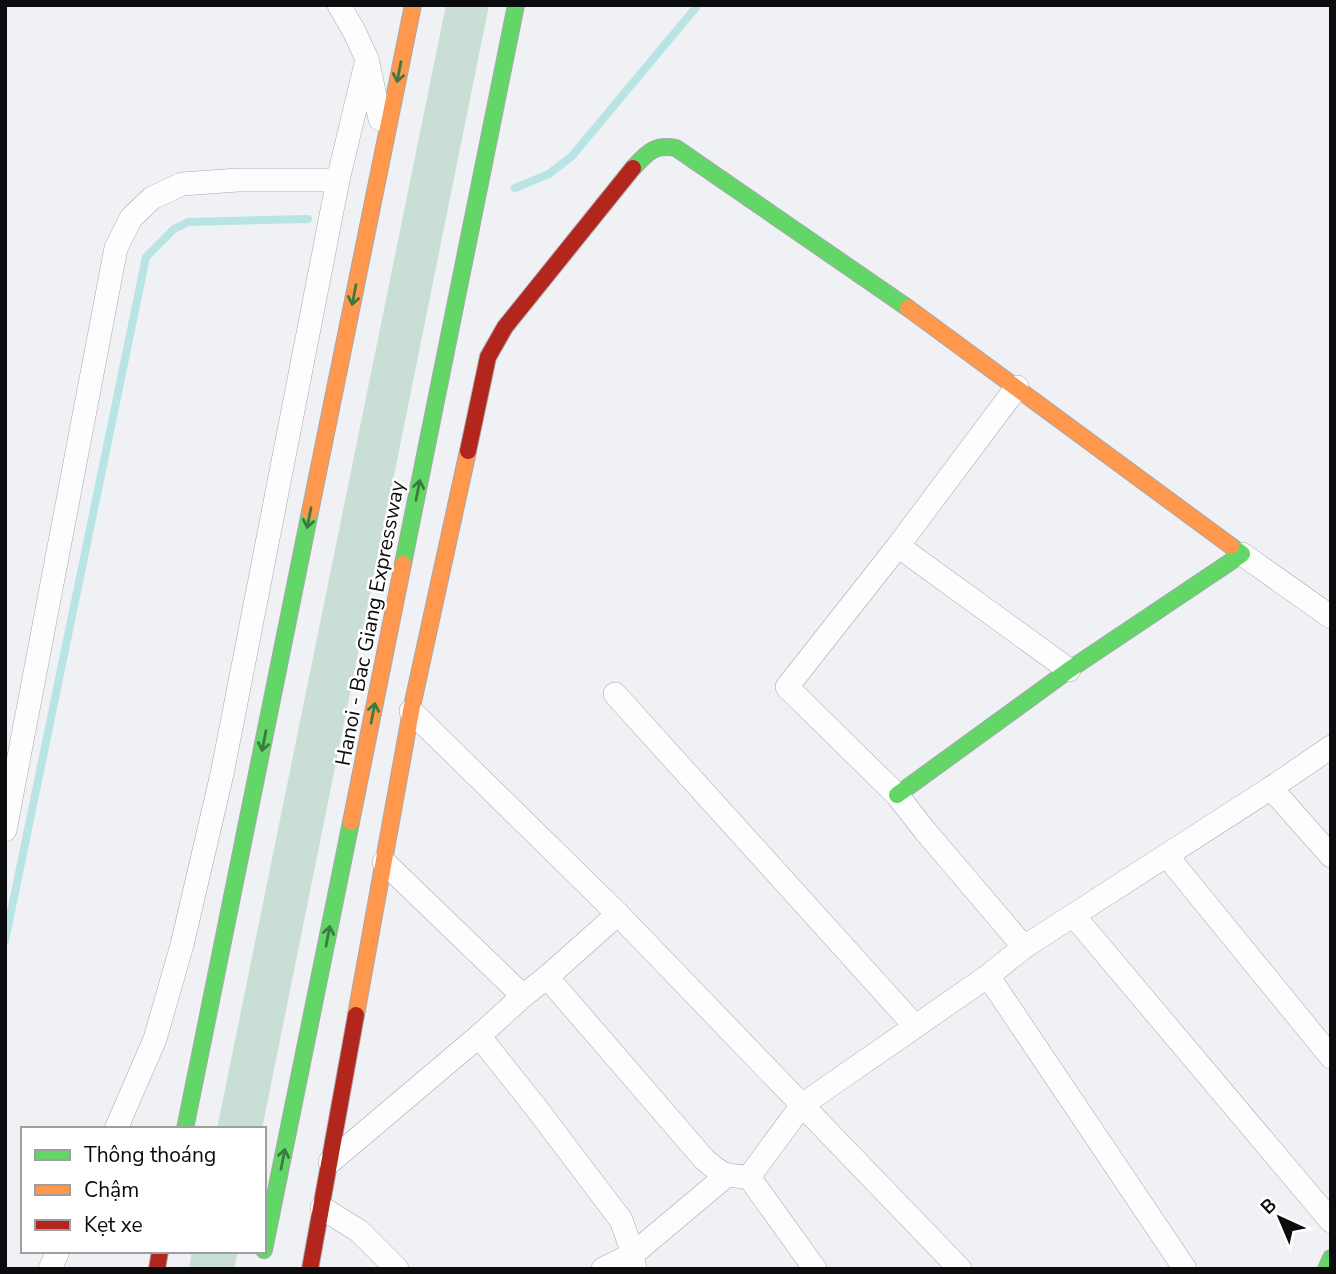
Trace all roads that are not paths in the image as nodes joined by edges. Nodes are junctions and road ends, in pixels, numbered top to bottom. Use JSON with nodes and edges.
{"nodes":[{"id":1,"x":339,"y":5,"type":"edge"},
{"id":2,"x":412,"y":5,"type":"edge"},
{"id":3,"x":516,"y":5,"type":"edge"},
{"id":4,"x":367,"y":58,"type":"junction"},
{"id":5,"x":380,"y":118,"type":"dead end"},
{"id":6,"x":338,"y":180,"type":"junction"},
{"id":7,"x":1017,"y":387,"type":"junction"},
{"id":8,"x":898,"y":546,"type":"junction"},
{"id":9,"x":1242,"y":554,"type":"junction"},
{"id":10,"x":1331,"y":617,"type":"edge"},
{"id":11,"x":1069,"y":670,"type":"junction"},
{"id":12,"x":615,"y":694,"type":"dead end"},
{"id":13,"x":411,"y":711,"type":"junction"},
{"id":14,"x":1331,"y":747,"type":"edge"},
{"id":15,"x":1271,"y":788,"type":"junction"},
{"id":16,"x":897,"y":795,"type":"junction"},
{"id":17,"x":5,"y":830,"type":"edge"},
{"id":18,"x":1167,"y":856,"type":"junction"},
{"id":19,"x":1331,"y":856,"type":"edge"},
{"id":20,"x":384,"y":862,"type":"junction"},
{"id":21,"x":618,"y":914,"type":"junction"},
{"id":22,"x":1074,"y":916,"type":"junction"},
{"id":23,"x":1024,"y":947,"type":"junction"},
{"id":24,"x":988,"y":975,"type":"junction"},
{"id":25,"x":547,"y":977,"type":"junction"},
{"id":26,"x":523,"y":996,"type":"junction"},
{"id":27,"x":915,"y":1026,"type":"junction"},
{"id":28,"x":480,"y":1037,"type":"junction"},
{"id":29,"x":1331,"y":1057,"type":"edge"},
{"id":30,"x":802,"y":1105,"type":"junction"},
{"id":31,"x":117,"y":1127,"type":"edge"},
{"id":32,"x":185,"y":1127,"type":"edge"},
{"id":33,"x":330,"y":1162,"type":"junction"},
{"id":34,"x":726,"y":1176,"type":"junction"},
{"id":35,"x":749,"y":1177,"type":"junction"},
{"id":36,"x":322,"y":1208,"type":"junction"},
{"id":37,"x":1331,"y":1221,"type":"edge"},
{"id":38,"x":266,"y":1241,"type":"edge"},
{"id":39,"x":57,"y":1253,"type":"edge"},
{"id":40,"x":1331,"y":1258,"type":"edge"},
{"id":41,"x":634,"y":1261,"type":"edge"},
{"id":42,"x":50,"y":1269,"type":"edge"},
{"id":43,"x":310,"y":1269,"type":"edge"},
{"id":44,"x":397,"y":1269,"type":"edge"},
{"id":45,"x":603,"y":1269,"type":"edge"},
{"id":46,"x":815,"y":1269,"type":"edge"},
{"id":47,"x":960,"y":1269,"type":"edge"},
{"id":48,"x":1185,"y":1269,"type":"edge"},
{"id":49,"x":1326,"y":1269,"type":"edge"}],
"edges":[{"from":1,"to":4,"type":"street"},
{"from":2,"to":32,"type":"main road","one_way":true},
{"from":38,"to":3,"type":"main road","name":"Hanoi - Bac Giang Expressway","one_way":true},
{"from":4,"to":5,"type":"street"},
{"from":4,"to":6,"type":"street"},
{"from":6,"to":17,"type":"street"},
{"from":6,"to":31,"type":"street"},
{"from":7,"to":8,"type":"street"},
{"from":7,"to":9,"type":"main road"},
{"from":7,"to":13,"type":"main road"},
{"from":8,"to":11,"type":"street"},
{"from":8,"to":16,"type":"street"},
{"from":9,"to":10,"type":"street"},
{"from":9,"to":11,"type":"main road"},
{"from":11,"to":16,"type":"main road"},
{"from":12,"to":27,"type":"street"},
{"from":13,"to":20,"type":"main road"},
{"from":13,"to":21,"type":"street"},
{"from":14,"to":15,"type":"street"},
{"from":15,"to":18,"type":"street"},
{"from":15,"to":19,"type":"street"},
{"from":16,"to":23,"type":"street"},
{"from":18,"to":22,"type":"street"},
{"from":18,"to":29,"type":"street"},
{"from":20,"to":26,"type":"street"},
{"from":20,"to":33,"type":"main road"},
{"from":21,"to":25,"type":"street"},
{"from":21,"to":30,"type":"street"},
{"from":22,"to":23,"type":"street"},
{"from":22,"to":37,"type":"street"},
{"from":23,"to":24,"type":"street"},
{"from":24,"to":27,"type":"street"},
{"from":24,"to":48,"type":"street"},
{"from":25,"to":26,"type":"street"},
{"from":25,"to":34,"type":"street"},
{"from":26,"to":28,"type":"street"},
{"from":27,"to":30,"type":"street"},
{"from":28,"to":33,"type":"street"},
{"from":28,"to":41,"type":"street"},
{"from":30,"to":35,"type":"street"},
{"from":30,"to":47,"type":"street"},
{"from":33,"to":36,"type":"main road"},
{"from":34,"to":35,"type":"street"},
{"from":34,"to":41,"type":"street"},
{"from":35,"to":46,"type":"street"},
{"from":36,"to":43,"type":"main road"},
{"from":36,"to":44,"type":"street"},
{"from":39,"to":42,"type":"street"},
{"from":40,"to":49,"type":"main road"},
{"from":41,"to":45,"type":"street"}]}
